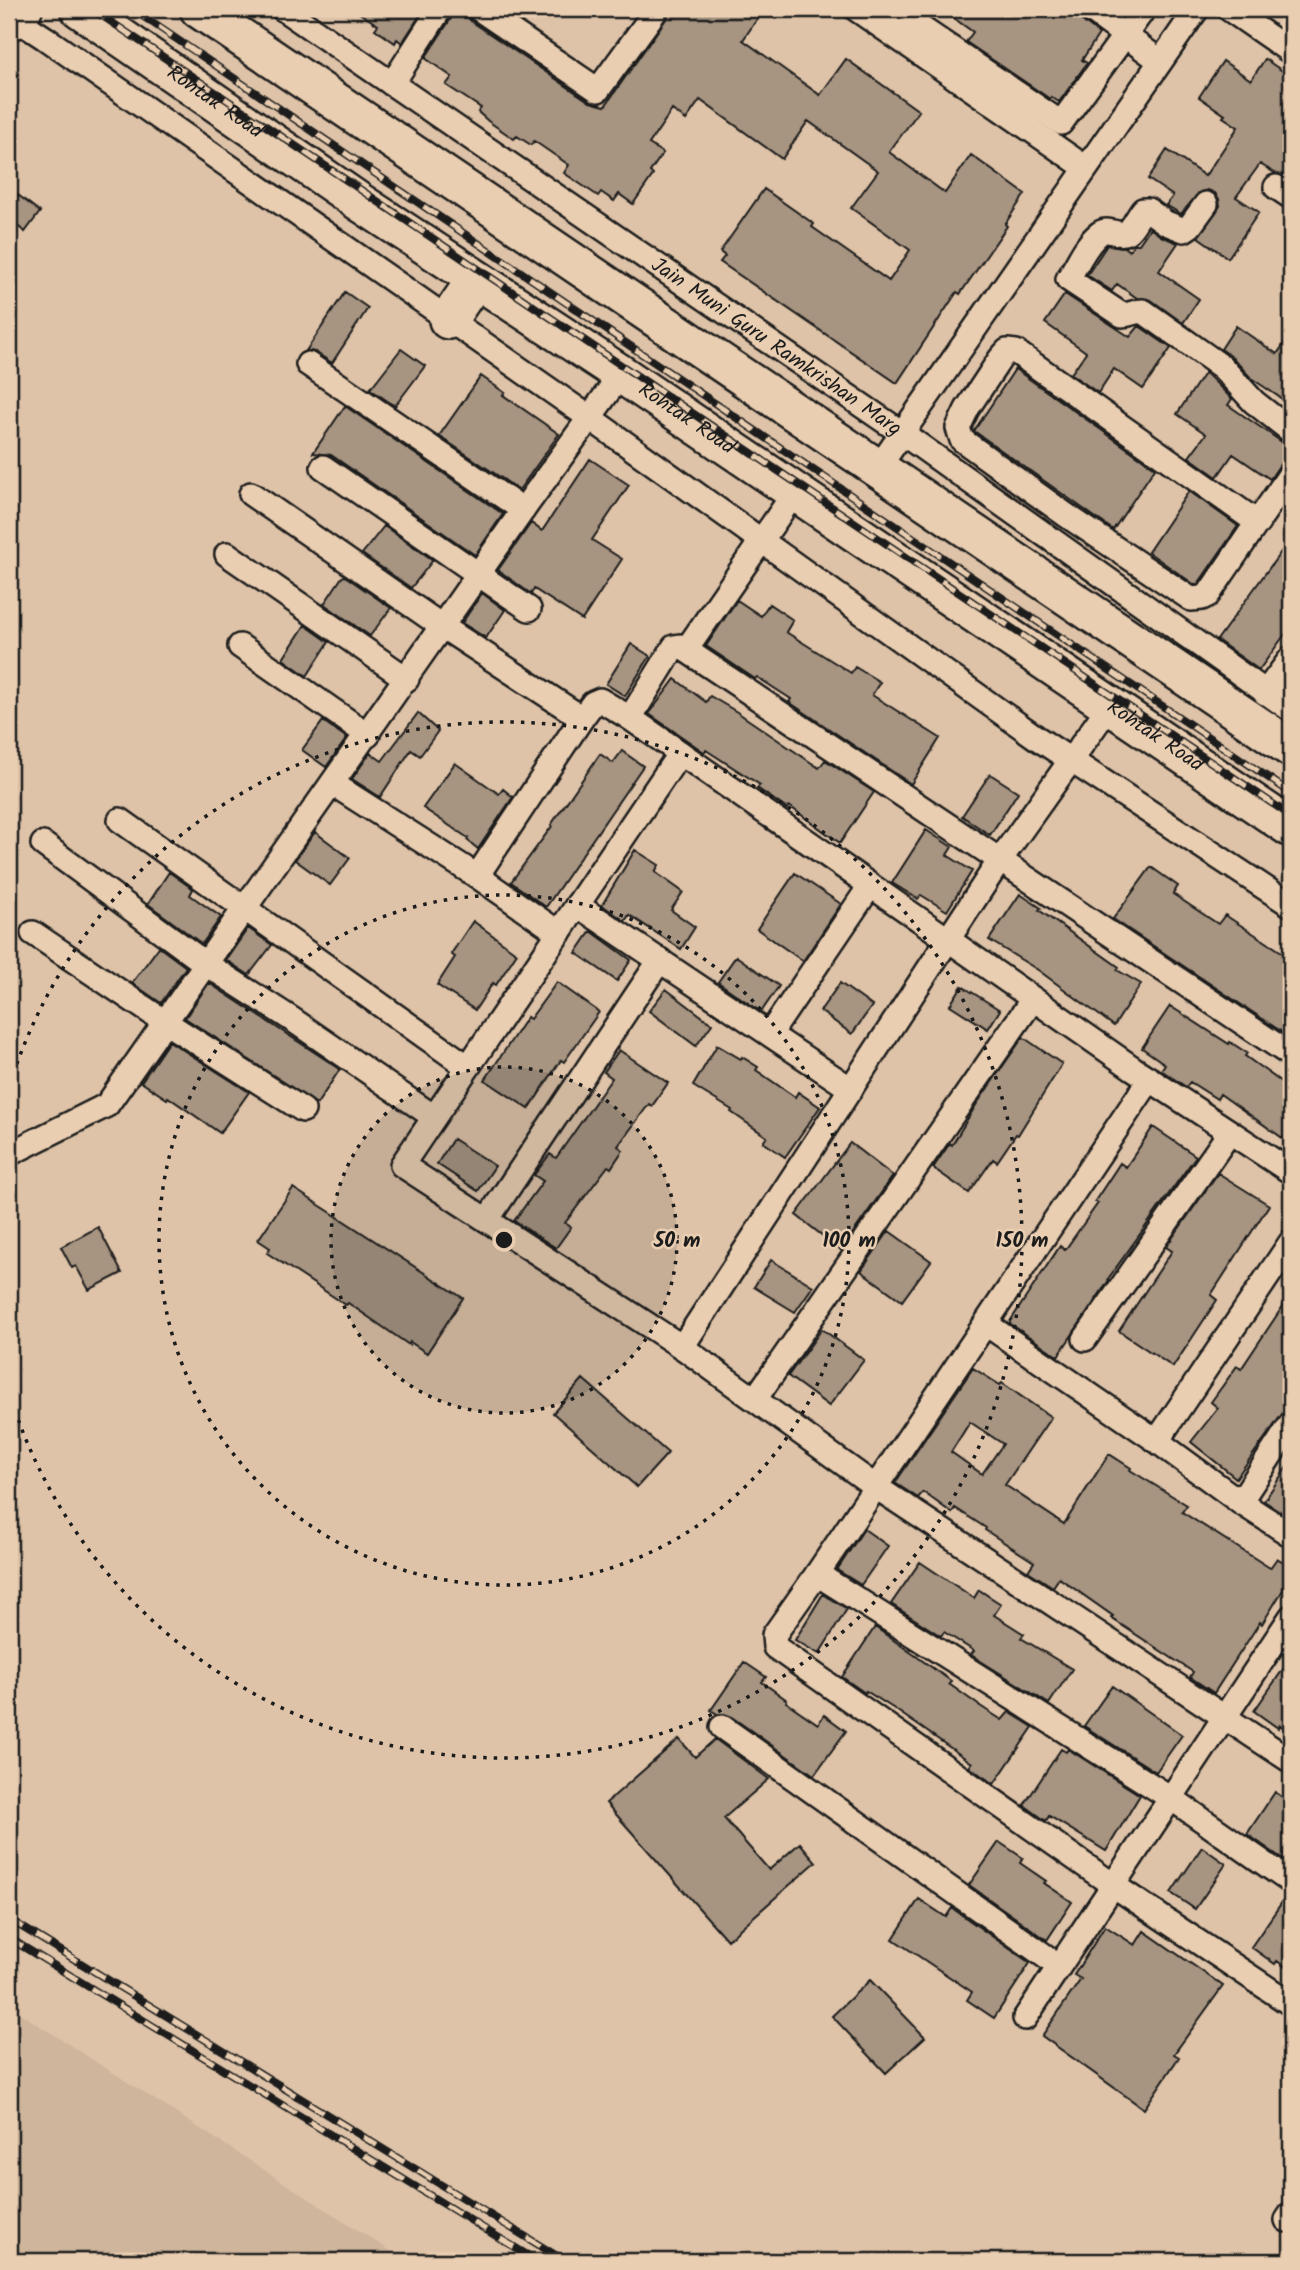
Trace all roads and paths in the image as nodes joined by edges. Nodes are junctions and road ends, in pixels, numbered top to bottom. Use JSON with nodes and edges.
{"nodes":[{"id":1,"x":80,"y":9,"type":"edge"},
{"id":2,"x":199,"y":9,"type":"edge"},
{"id":3,"x":283,"y":9,"type":"edge"},
{"id":4,"x":440,"y":9,"type":"edge"},
{"id":5,"x":479,"y":9,"type":"edge"},
{"id":6,"x":648,"y":9,"type":"edge"},
{"id":7,"x":856,"y":9,"type":"edge"},
{"id":8,"x":893,"y":9,"type":"edge"},
{"id":9,"x":1088,"y":9,"type":"edge"},
{"id":10,"x":1144,"y":9,"type":"edge"},
{"id":11,"x":1197,"y":9,"type":"edge"},
{"id":12,"x":1229,"y":9,"type":"edge"},
{"id":13,"x":16,"y":15,"type":"edge"},
{"id":14,"x":1125,"y":34,"type":"junction"},
{"id":15,"x":1291,"y":52,"type":"edge"},
{"id":16,"x":1160,"y":61,"type":"junction"},
{"id":17,"x":392,"y":83,"type":"junction"},
{"id":18,"x":1086,"y":168,"type":"junction"},
{"id":19,"x":1206,"y":204,"type":"dead end"},
{"id":20,"x":476,"y":279,"type":"junction"},
{"id":21,"x":448,"y":320,"type":"junction"},
{"id":22,"x":308,"y":364,"type":"dead end"},
{"id":23,"x":621,"y":374,"type":"junction"},
{"id":24,"x":590,"y":418,"type":"junction"},
{"id":25,"x":1291,"y":431,"type":"edge"},
{"id":26,"x":902,"y":433,"type":"junction"},
{"id":27,"x":323,"y":467,"type":"dead end"},
{"id":28,"x":877,"y":468,"type":"junction"},
{"id":29,"x":1291,"y":473,"type":"edge"},
{"id":30,"x":795,"y":492,"type":"junction"},
{"id":31,"x":250,"y":494,"type":"dead end"},
{"id":32,"x":523,"y":510,"type":"junction"},
{"id":33,"x":1258,"y":523,"type":"junction"},
{"id":34,"x":761,"y":540,"type":"junction"},
{"id":35,"x":227,"y":554,"type":"dead end"},
{"id":36,"x":479,"y":575,"type":"junction"},
{"id":37,"x":1208,"y":595,"type":"junction"},
{"id":38,"x":529,"y":609,"type":"dead end"},
{"id":39,"x":443,"y":627,"type":"junction"},
{"id":40,"x":1179,"y":631,"type":"junction"},
{"id":41,"x":240,"y":646,"type":"dead end"},
{"id":42,"x":686,"y":650,"type":"junction"},
{"id":43,"x":1291,"y":658,"type":"edge"},
{"id":44,"x":407,"y":679,"type":"junction"},
{"id":45,"x":1265,"y":693,"type":"junction"},
{"id":46,"x":1110,"y":705,"type":"junction"},
{"id":47,"x":1291,"y":710,"type":"edge"},
{"id":48,"x":582,"y":718,"type":"junction"},
{"id":49,"x":629,"y":718,"type":"junction"},
{"id":50,"x":368,"y":734,"type":"junction"},
{"id":51,"x":1291,"y":748,"type":"edge"},
{"id":52,"x":680,"y":753,"type":"junction"},
{"id":53,"x":1071,"y":760,"type":"junction"},
{"id":54,"x":333,"y":784,"type":"junction"},
{"id":55,"x":120,"y":820,"type":"dead end"},
{"id":56,"x":1291,"y":828,"type":"edge"},
{"id":57,"x":43,"y":844,"type":"dead end"},
{"id":58,"x":1000,"y":860,"type":"junction"},
{"id":59,"x":477,"y":876,"type":"junction"},
{"id":60,"x":870,"y":886,"type":"junction"},
{"id":61,"x":577,"y":905,"type":"junction"},
{"id":62,"x":1291,"y":905,"type":"edge"},
{"id":63,"x":246,"y":908,"type":"junction"},
{"id":64,"x":33,"y":933,"type":"dead end"},
{"id":65,"x":559,"y":933,"type":"junction"},
{"id":66,"x":949,"y":940,"type":"junction"},
{"id":67,"x":660,"y":960,"type":"junction"},
{"id":68,"x":206,"y":964,"type":"junction"},
{"id":69,"x":1034,"y":999,"type":"junction"},
{"id":70,"x":165,"y":1022,"type":"junction"},
{"id":71,"x":770,"y":1034,"type":"junction"},
{"id":72,"x":1291,"y":1055,"type":"edge"},
{"id":73,"x":468,"y":1067,"type":"junction"},
{"id":74,"x":1150,"y":1079,"type":"junction"},
{"id":75,"x":851,"y":1089,"type":"junction"},
{"id":76,"x":303,"y":1110,"type":"dead end"},
{"id":77,"x":434,"y":1117,"type":"junction"},
{"id":78,"x":1230,"y":1132,"type":"junction"},
{"id":79,"x":9,"y":1154,"type":"edge"},
{"id":80,"x":1291,"y":1172,"type":"edge"},
{"id":81,"x":487,"y":1220,"type":"junction"},
{"id":82,"x":1291,"y":1242,"type":"edge"},
{"id":83,"x":986,"y":1324,"type":"junction"},
{"id":84,"x":1085,"y":1339,"type":"dead end"},
{"id":85,"x":682,"y":1347,"type":"junction"},
{"id":86,"x":754,"y":1399,"type":"junction"},
{"id":87,"x":1291,"y":1424,"type":"edge"},
{"id":88,"x":1157,"y":1441,"type":"junction"},
{"id":89,"x":876,"y":1487,"type":"junction"},
{"id":90,"x":1240,"y":1502,"type":"junction"},
{"id":91,"x":1291,"y":1535,"type":"edge"},
{"id":92,"x":817,"y":1574,"type":"junction"},
{"id":93,"x":1291,"y":1617,"type":"edge"},
{"id":94,"x":1284,"y":1643,"type":"edge"},
{"id":95,"x":1226,"y":1716,"type":"junction"},
{"id":96,"x":722,"y":1727,"type":"dead end"},
{"id":97,"x":1291,"y":1761,"type":"edge"},
{"id":98,"x":1171,"y":1798,"type":"junction"},
{"id":99,"x":1291,"y":1882,"type":"edge"},
{"id":100,"x":1113,"y":1885,"type":"junction"},
{"id":101,"x":1059,"y":1966,"type":"junction"},
{"id":102,"x":1291,"y":2004,"type":"edge"},
{"id":103,"x":1024,"y":2018,"type":"dead end"}],
"edges":[{"from":1,"to":20,"type":"main road","name":"Rohtak Road"},
{"from":2,"to":28,"type":"main road"},
{"from":3,"to":17,"type":"street","name":"Jain Muni Guru Ramkrishan Marg"},
{"from":4,"to":17,"type":"street"},
{"from":5,"to":6,"type":"street"},
{"from":7,"to":18,"type":"street"},
{"from":8,"to":14,"type":"street"},
{"from":9,"to":14,"type":"street"},
{"from":10,"to":14,"type":"street"},
{"from":11,"to":16,"type":"street"},
{"from":12,"to":15,"type":"street"},
{"from":13,"to":21,"type":"street"},
{"from":14,"to":16,"type":"street"},
{"from":16,"to":18,"type":"street"},
{"from":17,"to":26,"type":"street","name":"Jain Muni Guru Ramkrishan Marg"},
{"from":18,"to":26,"type":"street"},
{"from":19,"to":25,"type":"street"},
{"from":20,"to":21,"type":"main road"},
{"from":20,"to":23,"type":"main road","name":"Rohtak Road"},
{"from":21,"to":24,"type":"street"},
{"from":22,"to":32,"type":"street"},
{"from":23,"to":24,"type":"street"},
{"from":23,"to":30,"type":"main road","name":"Rohtak Road"},
{"from":24,"to":32,"type":"street"},
{"from":24,"to":34,"type":"street"},
{"from":26,"to":28,"type":"street"},
{"from":26,"to":40,"type":"street","name":"Jain Muni Guru Ramkrishan Marg"},
{"from":27,"to":36,"type":"street"},
{"from":28,"to":51,"type":"main road"},
{"from":29,"to":33,"type":"street"},
{"from":30,"to":34,"type":"street"},
{"from":30,"to":46,"type":"main road","name":"Rohtak Road"},
{"from":31,"to":39,"type":"street"},
{"from":32,"to":36,"type":"street"},
{"from":33,"to":37,"type":"street"},
{"from":33,"to":37,"type":"street"},
{"from":34,"to":42,"type":"street"},
{"from":34,"to":53,"type":"street"},
{"from":35,"to":44,"type":"street"},
{"from":36,"to":38,"type":"street"},
{"from":36,"to":39,"type":"street"},
{"from":37,"to":40,"type":"street"},
{"from":39,"to":44,"type":"street"},
{"from":39,"to":48,"type":"street"},
{"from":40,"to":45,"type":"street","name":"Jain Muni Guru Ramkrishan Marg"},
{"from":41,"to":50,"type":"street"},
{"from":42,"to":49,"type":"street"},
{"from":42,"to":58,"type":"street"},
{"from":43,"to":45,"type":"street"},
{"from":44,"to":50,"type":"street"},
{"from":45,"to":47,"type":"street","name":"Jain Muni Guru Ramkrishan Marg"},
{"from":46,"to":53,"type":"street"},
{"from":46,"to":56,"type":"main road","name":"Rohtak Road"},
{"from":48,"to":49,"type":"street"},
{"from":48,"to":59,"type":"street"},
{"from":49,"to":52,"type":"street"},
{"from":50,"to":54,"type":"street"},
{"from":52,"to":60,"type":"street"},
{"from":52,"to":61,"type":"street"},
{"from":53,"to":58,"type":"street"},
{"from":53,"to":62,"type":"street"},
{"from":54,"to":59,"type":"street"},
{"from":54,"to":63,"type":"street"},
{"from":55,"to":63,"type":"street"},
{"from":57,"to":68,"type":"street"},
{"from":58,"to":66,"type":"street"},
{"from":58,"to":72,"type":"street"},
{"from":59,"to":65,"type":"street"},
{"from":60,"to":66,"type":"street"},
{"from":60,"to":71,"type":"street"},
{"from":61,"to":65,"type":"street"},
{"from":61,"to":67,"type":"street"},
{"from":63,"to":68,"type":"street"},
{"from":63,"to":73,"type":"street"},
{"from":64,"to":70,"type":"street"},
{"from":65,"to":73,"type":"street"},
{"from":66,"to":69,"type":"street"},
{"from":66,"to":75,"type":"street"},
{"from":67,"to":71,"type":"street"},
{"from":67,"to":81,"type":"street"},
{"from":68,"to":70,"type":"street"},
{"from":68,"to":77,"type":"street"},
{"from":69,"to":74,"type":"street"},
{"from":69,"to":86,"type":"street"},
{"from":70,"to":76,"type":"street"},
{"from":70,"to":79,"type":"street"},
{"from":71,"to":75,"type":"street"},
{"from":73,"to":77,"type":"street"},
{"from":74,"to":78,"type":"street"},
{"from":74,"to":83,"type":"street"},
{"from":75,"to":85,"type":"street"},
{"from":77,"to":81,"type":"street"},
{"from":78,"to":80,"type":"street"},
{"from":78,"to":84,"type":"street"},
{"from":81,"to":85,"type":"street"},
{"from":82,"to":88,"type":"street"},
{"from":83,"to":88,"type":"street"},
{"from":83,"to":89,"type":"street"},
{"from":85,"to":86,"type":"street"},
{"from":86,"to":89,"type":"street"},
{"from":87,"to":90,"type":"street"},
{"from":88,"to":90,"type":"street"},
{"from":89,"to":92,"type":"street"},
{"from":89,"to":95,"type":"street"},
{"from":90,"to":91,"type":"street"},
{"from":92,"to":98,"type":"street"},
{"from":92,"to":100,"type":"street"},
{"from":93,"to":94,"type":"street"},
{"from":94,"to":95,"type":"street"},
{"from":95,"to":97,"type":"street"},
{"from":95,"to":98,"type":"street"},
{"from":96,"to":101,"type":"street"},
{"from":98,"to":99,"type":"street"},
{"from":98,"to":100,"type":"street"},
{"from":100,"to":101,"type":"street"},
{"from":100,"to":102,"type":"street"},
{"from":101,"to":103,"type":"street"}]}
